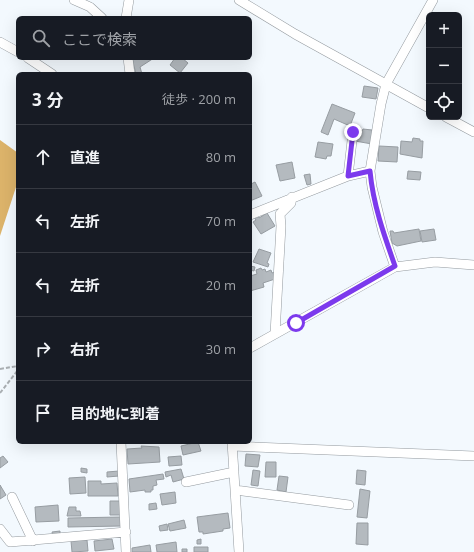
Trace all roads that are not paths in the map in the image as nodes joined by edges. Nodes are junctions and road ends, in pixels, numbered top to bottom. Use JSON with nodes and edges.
{"nodes":[{"id":1,"x":74,"y":0,"type":"edge"},
{"id":2,"x":129,"y":0,"type":"edge"},
{"id":3,"x":239,"y":0,"type":"edge"},
{"id":4,"x":433,"y":0,"type":"edge"},
{"id":5,"x":100,"y":16,"type":"edge"},
{"id":6,"x":126,"y":16,"type":"edge"},
{"id":7,"x":0,"y":42,"type":"edge"},
{"id":8,"x":16,"y":51,"type":"edge"},
{"id":9,"x":31,"y":60,"type":"edge"},
{"id":10,"x":128,"y":60,"type":"edge"},
{"id":11,"x":49,"y":72,"type":"edge"},
{"id":12,"x":130,"y":72,"type":"edge"},
{"id":13,"x":386,"y":84,"type":"junction"},
{"id":14,"x":426,"y":106,"type":"edge"},
{"id":15,"x":452,"y":120,"type":"edge"},
{"id":16,"x":353,"y":132,"type":"dead end"},
{"id":17,"x":474,"y":132,"type":"edge"},
{"id":18,"x":370,"y":171,"type":"junction"},
{"id":19,"x":348,"y":176,"type":"junction"},
{"id":20,"x":292,"y":197,"type":"junction"},
{"id":21,"x":252,"y":214,"type":"edge"},
{"id":22,"x":474,"y":265,"type":"edge"},
{"id":23,"x":395,"y":266,"type":"junction"},
{"id":24,"x":275,"y":334,"type":"junction"},
{"id":25,"x":252,"y":347,"type":"edge"},
{"id":26,"x":121,"y":444,"type":"edge"},
{"id":27,"x":232,"y":444,"type":"edge"},
{"id":28,"x":474,"y":456,"type":"edge"},
{"id":29,"x":234,"y":472,"type":"junction"},
{"id":30,"x":186,"y":482,"type":"dead end"},
{"id":31,"x":235,"y":490,"type":"junction"},
{"id":32,"x":12,"y":497,"type":"dead end"},
{"id":33,"x":349,"y":505,"type":"dead end"},
{"id":34,"x":0,"y":529,"type":"edge"},
{"id":35,"x":126,"y":532,"type":"junction"},
{"id":36,"x":33,"y":541,"type":"junction"},
{"id":37,"x":126,"y":552,"type":"edge"},
{"id":38,"x":238,"y":552,"type":"edge"}],
"edges":[{"from":1,"to":5,"type":"street"},
{"from":2,"to":6,"type":"street"},
{"from":3,"to":13,"type":"street"},
{"from":4,"to":13,"type":"street"},
{"from":7,"to":8,"type":"street"},
{"from":9,"to":11,"type":"street"},
{"from":10,"to":12,"type":"street"},
{"from":13,"to":14,"type":"street"},
{"from":13,"to":18,"type":"street"},
{"from":15,"to":17,"type":"street"},
{"from":16,"to":19,"type":"street"},
{"from":18,"to":19,"type":"street"},
{"from":18,"to":23,"type":"street"},
{"from":19,"to":20,"type":"street"},
{"from":20,"to":21,"type":"street"},
{"from":20,"to":24,"type":"street"},
{"from":22,"to":23,"type":"street"},
{"from":23,"to":24,"type":"street"},
{"from":24,"to":25,"type":"street"},
{"from":26,"to":35,"type":"street"},
{"from":27,"to":28,"type":"street"},
{"from":27,"to":29,"type":"street"},
{"from":29,"to":30,"type":"street"},
{"from":29,"to":31,"type":"street"},
{"from":31,"to":33,"type":"street"},
{"from":31,"to":38,"type":"street"},
{"from":32,"to":36,"type":"street"},
{"from":34,"to":36,"type":"street"},
{"from":35,"to":36,"type":"street"},
{"from":35,"to":37,"type":"street"}]}
